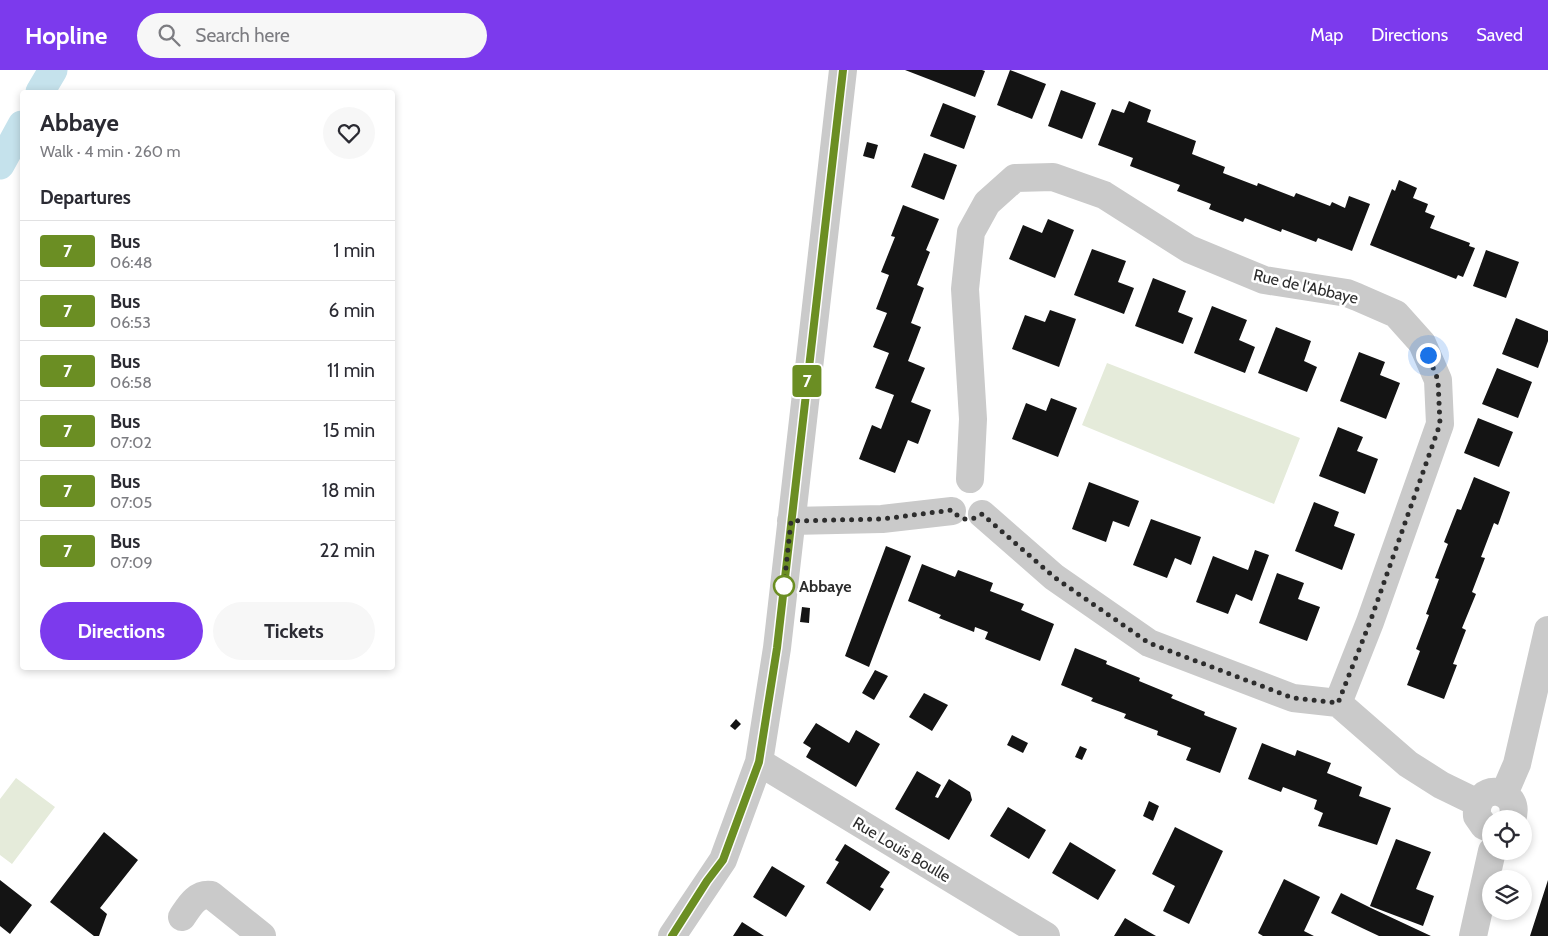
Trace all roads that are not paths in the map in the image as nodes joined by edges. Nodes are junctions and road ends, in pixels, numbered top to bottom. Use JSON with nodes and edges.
{"nodes":[{"id":1,"x":843,"y":70,"type":"edge"},
{"id":2,"x":970,"y":479,"type":"junction"},
{"id":3,"x":952,"y":510,"type":"junction"},
{"id":4,"x":982,"y":514,"type":"junction"},
{"id":5,"x":791,"y":521,"type":"junction"},
{"id":6,"x":1548,"y":630,"type":"edge"},
{"id":7,"x":1338,"y":703,"type":"junction"},
{"id":8,"x":759,"y":762,"type":"junction"},
{"id":9,"x":1478,"y":803,"type":"junction"},
{"id":10,"x":1508,"y":806,"type":"edge"},
{"id":11,"x":1482,"y":823,"type":"edge"},
{"id":12,"x":1490,"y":860,"type":"edge"},
{"id":13,"x":182,"y":917,"type":"dead end"},
{"id":14,"x":259,"y":935,"type":"edge"},
{"id":15,"x":672,"y":936,"type":"edge"},
{"id":16,"x":1046,"y":936,"type":"edge"},
{"id":17,"x":1473,"y":936,"type":"edge"}],
"edges":[{"from":1,"to":5,"type":"street"},
{"from":2,"to":3,"type":"street"},
{"from":2,"to":4,"type":"street"},
{"from":2,"to":7,"type":"street","name":"Rue de l'Abbaye"},
{"from":3,"to":4,"type":"street"},
{"from":3,"to":5,"type":"street"},
{"from":4,"to":7,"type":"street"},
{"from":5,"to":8,"type":"street"},
{"from":6,"to":10,"type":"street"},
{"from":7,"to":9,"type":"street"},
{"from":8,"to":15,"type":"street"},
{"from":8,"to":16,"type":"street","name":"Rue Louis Boulle"},
{"from":9,"to":10,"type":"street"},
{"from":9,"to":11,"type":"street"},
{"from":12,"to":17,"type":"street"},
{"from":13,"to":14,"type":"street"}]}
